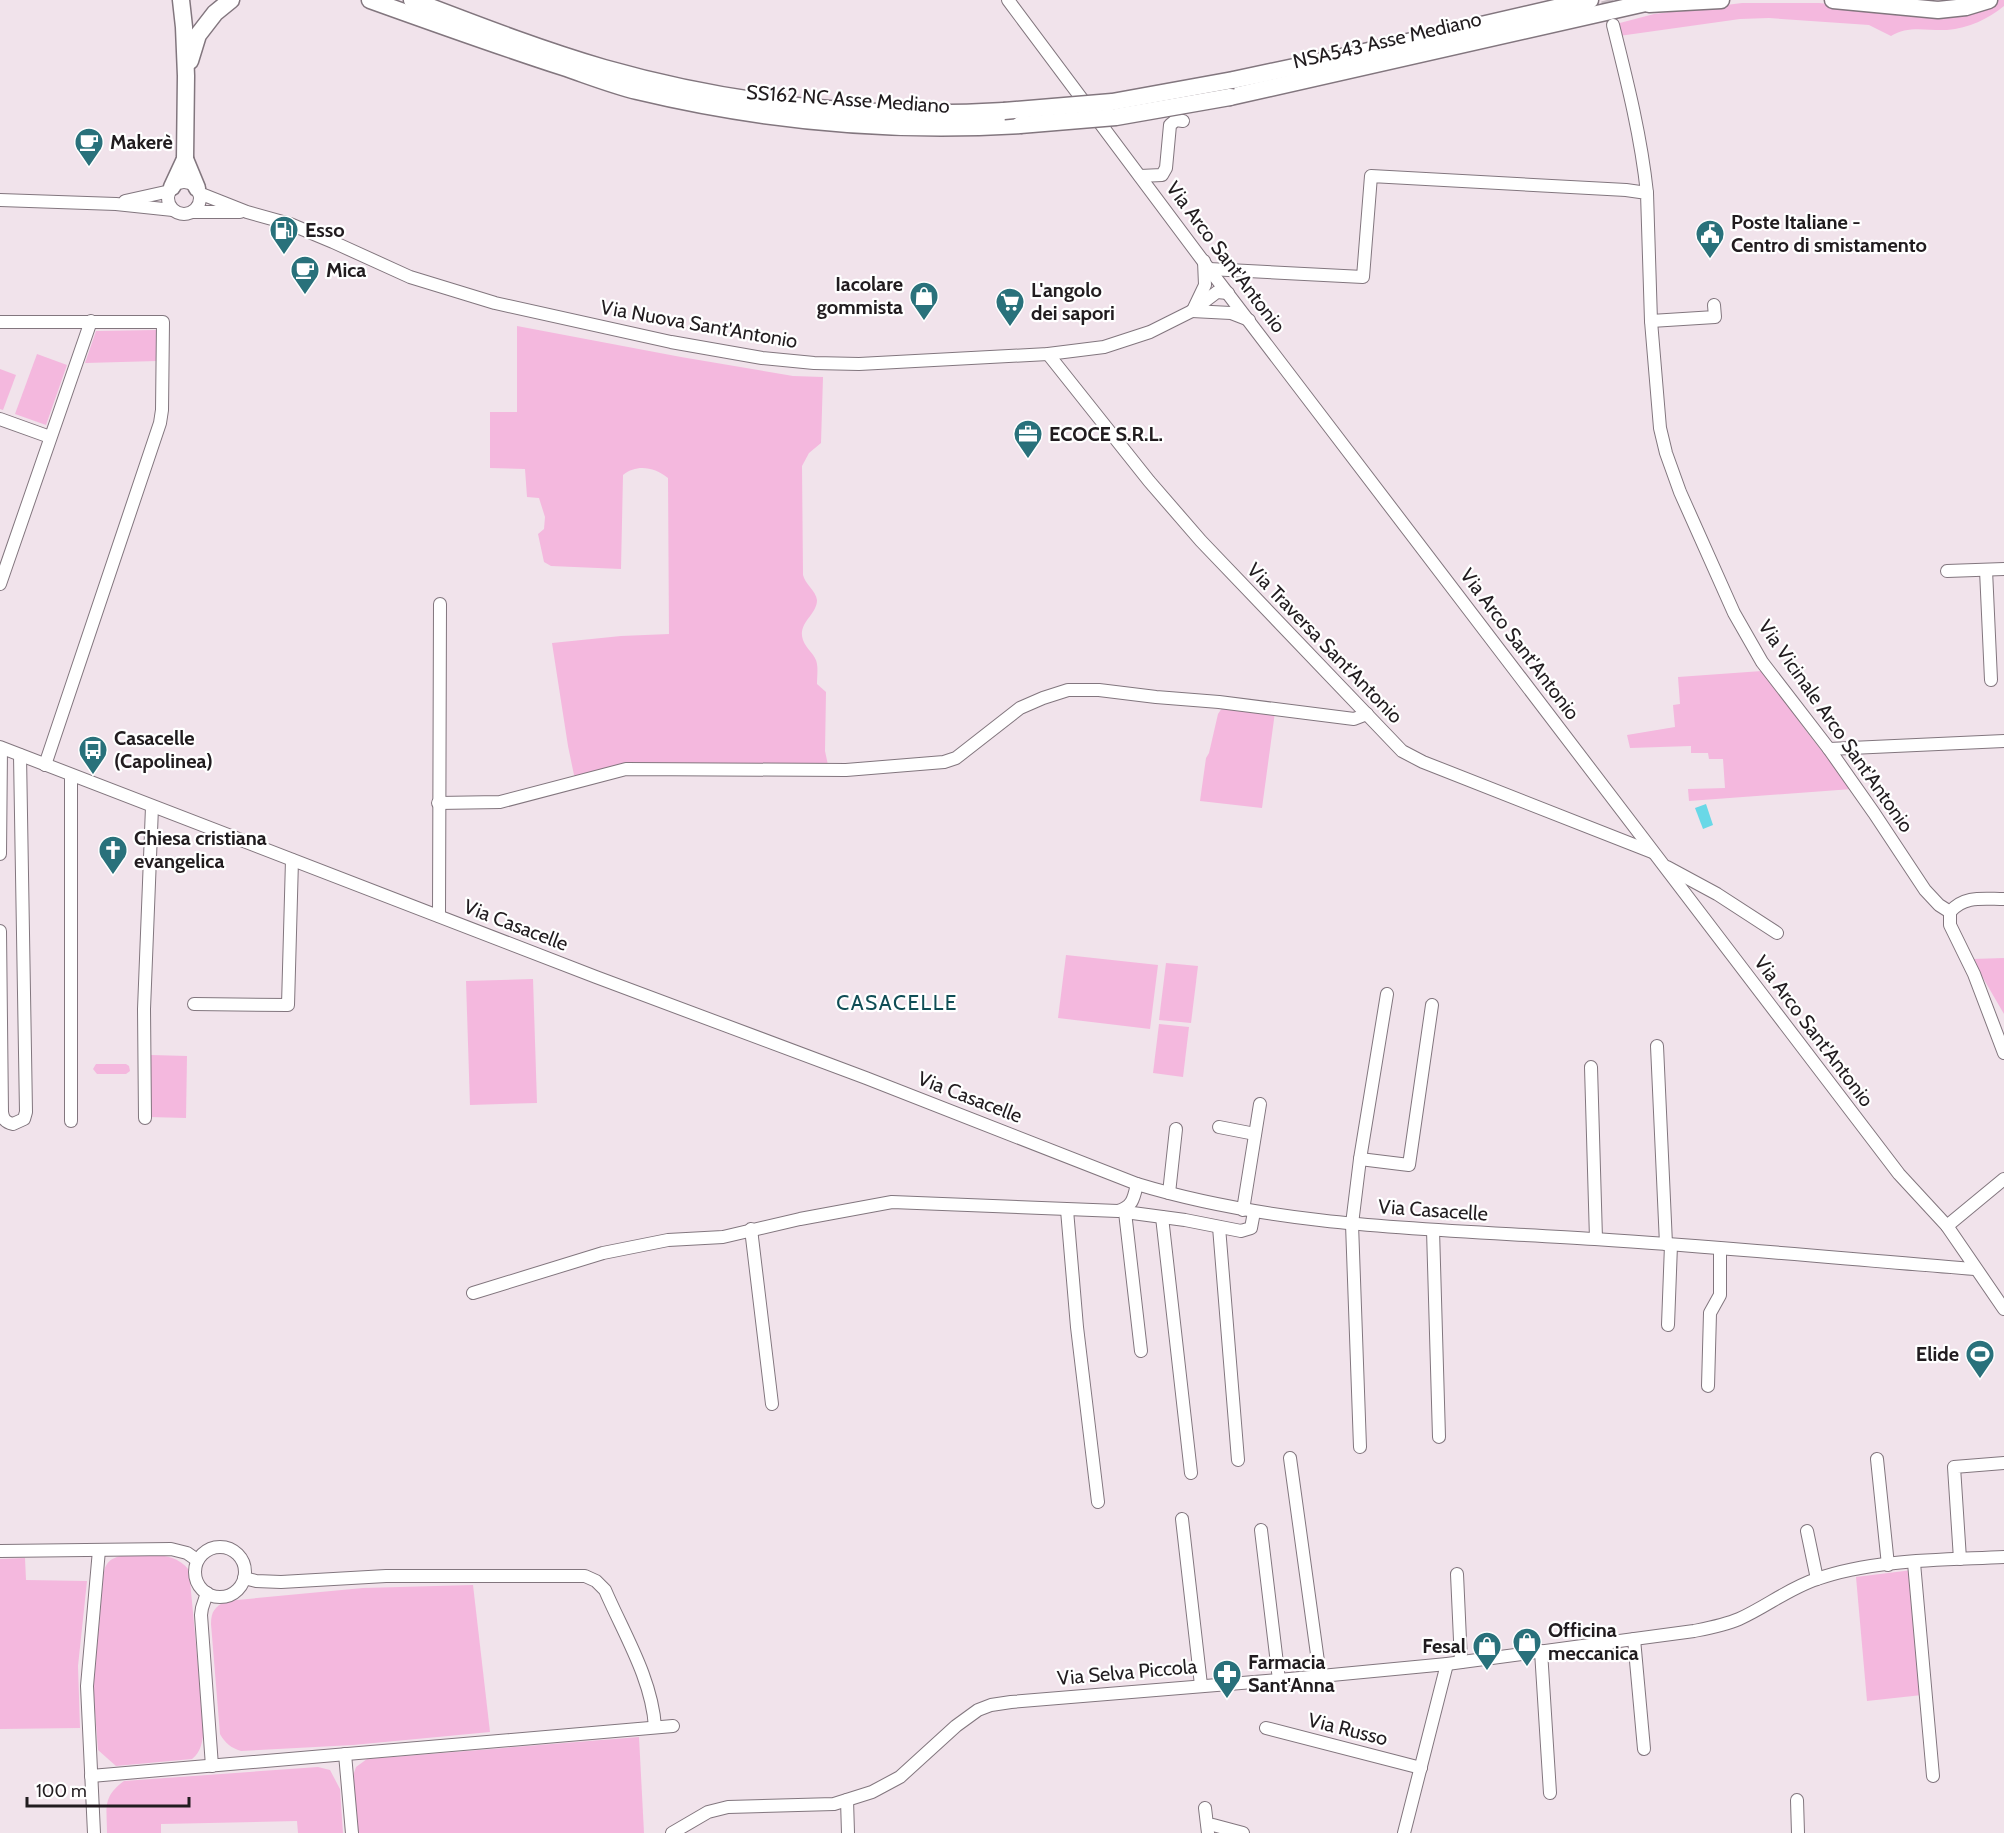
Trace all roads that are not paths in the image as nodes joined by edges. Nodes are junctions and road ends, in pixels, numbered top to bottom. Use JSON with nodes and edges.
{"nodes":[{"id":1,"x":181,"y":0,"type":"edge"},
{"id":2,"x":231,"y":0,"type":"edge"},
{"id":3,"x":370,"y":0,"type":"edge"},
{"id":4,"x":412,"y":0,"type":"edge"},
{"id":5,"x":1008,"y":0,"type":"edge"},
{"id":6,"x":1590,"y":0,"type":"edge"},
{"id":7,"x":1659,"y":0,"type":"edge"},
{"id":8,"x":1721,"y":0,"type":"edge"},
{"id":9,"x":1833,"y":0,"type":"edge"},
{"id":10,"x":1989,"y":0,"type":"edge"},
{"id":11,"x":1639,"y":5,"type":"junction"},
{"id":12,"x":1613,"y":25,"type":"tunnel mouth"},
{"id":13,"x":186,"y":76,"type":"junction"},
{"id":14,"x":1233,"y":80,"type":"joint"},
{"id":15,"x":1230,"y":97,"type":"joint"},
{"id":16,"x":1183,"y":121,"type":"dead end"},
{"id":17,"x":185,"y":159,"type":"junction"},
{"id":18,"x":1140,"y":176,"type":"junction"},
{"id":19,"x":171,"y":189,"type":"junction"},
{"id":20,"x":198,"y":190,"type":"junction"},
{"id":21,"x":1647,"y":193,"type":"junction"},
{"id":22,"x":0,"y":200,"type":"edge"},
{"id":23,"x":116,"y":204,"type":"junction"},
{"id":24,"x":173,"y":210,"type":"junction"},
{"id":25,"x":193,"y":212,"type":"junction"},
{"id":26,"x":247,"y":212,"type":"junction"},
{"id":27,"x":1207,"y":265,"type":"junction"},
{"id":28,"x":1228,"y":293,"type":"junction"},
{"id":29,"x":1714,"y":305,"type":"dead end"},
{"id":30,"x":1192,"y":311,"type":"junction"},
{"id":31,"x":1249,"y":320,"type":"junction"},
{"id":32,"x":91,"y":321,"type":"junction"},
{"id":33,"x":1652,"y":321,"type":"junction"},
{"id":34,"x":0,"y":322,"type":"edge"},
{"id":35,"x":1048,"y":354,"type":"junction"},
{"id":36,"x":0,"y":419,"type":"edge"},
{"id":37,"x":50,"y":436,"type":"junction"},
{"id":38,"x":2004,"y":569,"type":"edge"},
{"id":39,"x":1986,"y":570,"type":"junction"},
{"id":40,"x":1947,"y":571,"type":"dead end"},
{"id":41,"x":0,"y":584,"type":"edge"},
{"id":42,"x":440,"y":604,"type":"dead end"},
{"id":43,"x":1991,"y":680,"type":"dead end"},
{"id":44,"x":1367,"y":714,"type":"junction"},
{"id":45,"x":2004,"y":741,"type":"edge"},
{"id":46,"x":0,"y":748,"type":"edge"},
{"id":47,"x":1829,"y":749,"type":"junction"},
{"id":48,"x":20,"y":755,"type":"junction"},
{"id":49,"x":45,"y":765,"type":"junction"},
{"id":50,"x":71,"y":775,"type":"junction"},
{"id":51,"x":438,"y":803,"type":"junction"},
{"id":52,"x":152,"y":807,"type":"junction"},
{"id":53,"x":1652,"y":852,"type":"junction"},
{"id":54,"x":0,"y":854,"type":"edge"},
{"id":55,"x":292,"y":860,"type":"junction"},
{"id":56,"x":1662,"y":865,"type":"junction"},
{"id":57,"x":2004,"y":899,"type":"edge"},
{"id":58,"x":1950,"y":912,"type":"junction"},
{"id":59,"x":439,"y":916,"type":"junction"},
{"id":60,"x":0,"y":931,"type":"edge"},
{"id":61,"x":1777,"y":933,"type":"dead end"},
{"id":62,"x":1388,"y":994,"type":"dead end"},
{"id":63,"x":194,"y":1004,"type":"dead end"},
{"id":64,"x":1432,"y":1005,"type":"dead end"},
{"id":65,"x":1657,"y":1046,"type":"dead end"},
{"id":66,"x":2004,"y":1053,"type":"edge"},
{"id":67,"x":1591,"y":1067,"type":"dead end"},
{"id":68,"x":1260,"y":1104,"type":"dead end"},
{"id":69,"x":145,"y":1118,"type":"dead end"},
{"id":70,"x":71,"y":1121,"type":"dead end"},
{"id":71,"x":1219,"y":1127,"type":"dead end"},
{"id":72,"x":1176,"y":1129,"type":"dead end"},
{"id":73,"x":1255,"y":1134,"type":"junction"},
{"id":74,"x":1360,"y":1159,"type":"junction"},
{"id":75,"x":2004,"y":1179,"type":"edge"},
{"id":76,"x":1137,"y":1184,"type":"junction"},
{"id":77,"x":1169,"y":1193,"type":"junction"},
{"id":78,"x":1067,"y":1210,"type":"junction"},
{"id":79,"x":1124,"y":1211,"type":"junction"},
{"id":80,"x":1249,"y":1211,"type":"junction"},
{"id":81,"x":1162,"y":1217,"type":"junction"},
{"id":82,"x":1352,"y":1224,"type":"junction"},
{"id":83,"x":1947,"y":1226,"type":"junction"},
{"id":84,"x":1219,"y":1227,"type":"junction"},
{"id":85,"x":751,"y":1229,"type":"junction"},
{"id":86,"x":1433,"y":1230,"type":"junction"},
{"id":87,"x":1596,"y":1239,"type":"junction"},
{"id":88,"x":1668,"y":1245,"type":"junction"},
{"id":89,"x":1720,"y":1249,"type":"junction"},
{"id":90,"x":1975,"y":1269,"type":"junction"},
{"id":91,"x":473,"y":1293,"type":"dead end"},
{"id":92,"x":2004,"y":1309,"type":"edge"},
{"id":93,"x":1668,"y":1325,"type":"dead end"},
{"id":94,"x":1141,"y":1350,"type":"dead end"},
{"id":95,"x":1708,"y":1386,"type":"dead end"},
{"id":96,"x":772,"y":1404,"type":"dead end"},
{"id":97,"x":1439,"y":1437,"type":"dead end"},
{"id":98,"x":1360,"y":1447,"type":"dead end"},
{"id":99,"x":1290,"y":1458,"type":"dead end"},
{"id":100,"x":1877,"y":1459,"type":"dead end"},
{"id":101,"x":1238,"y":1460,"type":"dead end"},
{"id":102,"x":2004,"y":1463,"type":"edge"},
{"id":103,"x":1191,"y":1473,"type":"dead end"},
{"id":104,"x":1098,"y":1502,"type":"dead end"},
{"id":105,"x":1182,"y":1519,"type":"dead end"},
{"id":106,"x":1261,"y":1530,"type":"dead end"},
{"id":107,"x":1807,"y":1532,"type":"dead end"},
{"id":108,"x":99,"y":1550,"type":"junction"},
{"id":109,"x":0,"y":1551,"type":"edge"},
{"id":110,"x":2004,"y":1557,"type":"edge"},
{"id":111,"x":197,"y":1560,"type":"junction"},
{"id":112,"x":1960,"y":1560,"type":"junction"},
{"id":113,"x":1914,"y":1563,"type":"junction"},
{"id":114,"x":1888,"y":1564,"type":"junction"},
{"id":115,"x":1457,"y":1574,"type":"dead end"},
{"id":116,"x":244,"y":1578,"type":"junction"},
{"id":117,"x":1817,"y":1578,"type":"junction"},
{"id":118,"x":207,"y":1593,"type":"junction"},
{"id":119,"x":1634,"y":1639,"type":"junction"},
{"id":120,"x":1541,"y":1651,"type":"junction"},
{"id":121,"x":1461,"y":1662,"type":"junction"},
{"id":122,"x":1447,"y":1664,"type":"junction"},
{"id":123,"x":1320,"y":1676,"type":"junction"},
{"id":124,"x":1279,"y":1680,"type":"junction"},
{"id":125,"x":1201,"y":1685,"type":"junction"},
{"id":126,"x":673,"y":1726,"type":"dead end"},
{"id":127,"x":656,"y":1727,"type":"junction"},
{"id":128,"x":1266,"y":1728,"type":"dead end"},
{"id":129,"x":1644,"y":1749,"type":"dead end"},
{"id":130,"x":345,"y":1754,"type":"junction"},
{"id":131,"x":212,"y":1766,"type":"junction"},
{"id":132,"x":1421,"y":1768,"type":"junction"},
{"id":133,"x":91,"y":1776,"type":"junction"},
{"id":134,"x":1933,"y":1776,"type":"dead end"},
{"id":135,"x":1550,"y":1793,"type":"dead end"},
{"id":136,"x":847,"y":1800,"type":"junction"},
{"id":137,"x":1797,"y":1800,"type":"dead end"},
{"id":138,"x":1205,"y":1808,"type":"dead end"},
{"id":139,"x":1211,"y":1829,"type":"edge"},
{"id":140,"x":94,"y":1833,"type":"edge"},
{"id":141,"x":352,"y":1833,"type":"edge"},
{"id":142,"x":672,"y":1833,"type":"edge"},
{"id":143,"x":848,"y":1833,"type":"edge"},
{"id":144,"x":1243,"y":1833,"type":"edge"},
{"id":145,"x":1404,"y":1833,"type":"edge"},
{"id":146,"x":1798,"y":1833,"type":"edge"}],
"edges":[{"from":1,"to":13,"type":"highway"},
{"from":2,"to":13,"type":"highway"},
{"from":3,"to":15,"type":"highway","name":"SS162 NC Asse Mediano","bridge":true},
{"from":4,"to":14,"type":"highway","name":"SS162 NC Asse Mediano","bridge":true},
{"from":5,"to":18,"type":"street","name":"Via Arco Sant'Antonio"},
{"from":6,"to":14,"type":"highway","name":"NSA543 Asse Mediano"},
{"from":7,"to":11,"type":"highway","name":"NSA543 Asse Mediano"},
{"from":8,"to":11,"type":"highway"},
{"from":9,"to":10,"type":"highway"},
{"from":11,"to":15,"type":"highway","name":"NSA543 Asse Mediano"},
{"from":12,"to":21,"type":"street","name":"Via Vicinale Arco Sant'Antonio"},
{"from":13,"to":17,"type":"highway"},
{"from":16,"to":18,"type":"street"},
{"from":17,"to":19,"type":"highway"},
{"from":17,"to":20,"type":"highway"},
{"from":18,"to":27,"type":"street","name":"Via Arco Sant'Antonio"},
{"from":19,"to":20,"type":"street","name":"Via Nuova Sant'Antonio"},
{"from":19,"to":23,"type":"street","name":"Via Nuova Sant'Antonio"},
{"from":19,"to":24,"type":"street"},
{"from":20,"to":25,"type":"street"},
{"from":20,"to":26,"type":"street","name":"Via Nuova Sant'Antonio"},
{"from":21,"to":27,"type":"street"},
{"from":21,"to":33,"type":"street","name":"Via Vicinale Arco Sant'Antonio"},
{"from":22,"to":23,"type":"street","name":"Via Nuova Sant'Antonio"},
{"from":23,"to":24,"type":"street","name":"Via Nuova Sant'Antonio"},
{"from":24,"to":25,"type":"street","name":"Via Nuova Sant'Antonio"},
{"from":25,"to":26,"type":"street","name":"Via Nuova Sant'Antonio"},
{"from":26,"to":35,"type":"street","name":"Via Nuova Sant'Antonio"},
{"from":27,"to":28,"type":"street","name":"Via Arco Sant'Antonio"},
{"from":27,"to":30,"type":"street"},
{"from":28,"to":30,"type":"street","name":"Via Nuova Sant'Antonio"},
{"from":28,"to":31,"type":"street","name":"Via Arco Sant'Antonio"},
{"from":29,"to":33,"type":"street"},
{"from":30,"to":31,"type":"street"},
{"from":30,"to":35,"type":"street","name":"Via Nuova Sant'Antonio"},
{"from":31,"to":53,"type":"street","name":"Via Arco Sant'Antonio"},
{"from":32,"to":34,"type":"street"},
{"from":32,"to":37,"type":"street"},
{"from":32,"to":49,"type":"street"},
{"from":33,"to":47,"type":"street","name":"Via Vicinale Arco Sant'Antonio"},
{"from":35,"to":44,"type":"street","name":"Via Traversa Sant'Antonio"},
{"from":36,"to":37,"type":"street"},
{"from":37,"to":41,"type":"street"},
{"from":38,"to":39,"type":"street"},
{"from":39,"to":40,"type":"street"},
{"from":39,"to":43,"type":"street"},
{"from":42,"to":51,"type":"street"},
{"from":44,"to":51,"type":"street"},
{"from":44,"to":53,"type":"street","name":"Via Traversa Sant'Antonio"},
{"from":45,"to":47,"type":"street"},
{"from":46,"to":48,"type":"street","name":"Via Casacelle"},
{"from":46,"to":54,"type":"street"},
{"from":47,"to":58,"type":"street","name":"Via Vicinale Arco Sant'Antonio"},
{"from":48,"to":49,"type":"street","name":"Via Casacelle"},
{"from":48,"to":60,"type":"street"},
{"from":49,"to":50,"type":"street","name":"Via Casacelle"},
{"from":50,"to":52,"type":"street","name":"Via Casacelle"},
{"from":50,"to":70,"type":"street"},
{"from":51,"to":59,"type":"street"},
{"from":52,"to":55,"type":"street","name":"Via Casacelle"},
{"from":52,"to":69,"type":"street"},
{"from":53,"to":56,"type":"street","name":"Via Arco Sant'Antonio"},
{"from":55,"to":59,"type":"street","name":"Via Casacelle"},
{"from":55,"to":63,"type":"street"},
{"from":56,"to":61,"type":"street"},
{"from":56,"to":83,"type":"street","name":"Via Arco Sant'Antonio"},
{"from":57,"to":58,"type":"street"},
{"from":58,"to":66,"type":"street"},
{"from":59,"to":76,"type":"street","name":"Via Casacelle"},
{"from":62,"to":74,"type":"street"},
{"from":64,"to":74,"type":"street"},
{"from":65,"to":88,"type":"street"},
{"from":67,"to":87,"type":"street"},
{"from":68,"to":73,"type":"street"},
{"from":71,"to":73,"type":"street"},
{"from":72,"to":77,"type":"street"},
{"from":73,"to":80,"type":"street"},
{"from":74,"to":82,"type":"street"},
{"from":75,"to":83,"type":"street"},
{"from":76,"to":77,"type":"street","name":"Via Casacelle"},
{"from":76,"to":79,"type":"street"},
{"from":77,"to":80,"type":"street","name":"Via Casacelle"},
{"from":78,"to":79,"type":"street"},
{"from":78,"to":85,"type":"street"},
{"from":78,"to":104,"type":"street"},
{"from":79,"to":81,"type":"street"},
{"from":79,"to":94,"type":"street"},
{"from":80,"to":82,"type":"street","name":"Via Casacelle"},
{"from":80,"to":84,"type":"street"},
{"from":81,"to":84,"type":"street"},
{"from":81,"to":103,"type":"street"},
{"from":82,"to":86,"type":"street","name":"Via Casacelle"},
{"from":82,"to":98,"type":"street"},
{"from":83,"to":90,"type":"street","name":"Via Arco Sant'Antonio"},
{"from":84,"to":101,"type":"street"},
{"from":85,"to":91,"type":"street"},
{"from":85,"to":96,"type":"street"},
{"from":86,"to":87,"type":"street","name":"Via Casacelle"},
{"from":86,"to":97,"type":"street"},
{"from":87,"to":88,"type":"street","name":"Via Casacelle"},
{"from":88,"to":89,"type":"street","name":"Via Casacelle"},
{"from":88,"to":93,"type":"street"},
{"from":89,"to":90,"type":"street","name":"Via Casacelle"},
{"from":89,"to":95,"type":"street"},
{"from":90,"to":92,"type":"street","name":"Via Arco Sant'Antonio"},
{"from":99,"to":123,"type":"street"},
{"from":100,"to":114,"type":"street"},
{"from":102,"to":112,"type":"street"},
{"from":105,"to":125,"type":"street"},
{"from":106,"to":124,"type":"street"},
{"from":107,"to":117,"type":"street"},
{"from":108,"to":109,"type":"street"},
{"from":108,"to":111,"type":"street"},
{"from":108,"to":133,"type":"street"},
{"from":110,"to":112,"type":"street","name":"Via Selva Piccola"},
{"from":111,"to":116,"type":"street"},
{"from":111,"to":118,"type":"street"},
{"from":112,"to":113,"type":"street","name":"Via Selva Piccola"},
{"from":113,"to":114,"type":"street","name":"Via Selva Piccola"},
{"from":113,"to":134,"type":"street"},
{"from":114,"to":117,"type":"street","name":"Via Selva Piccola"},
{"from":115,"to":121,"type":"street"},
{"from":116,"to":118,"type":"street"},
{"from":116,"to":127,"type":"street"},
{"from":117,"to":119,"type":"street","name":"Via Selva Piccola"},
{"from":118,"to":131,"type":"street"},
{"from":119,"to":120,"type":"street","name":"Via Selva Piccola"},
{"from":119,"to":129,"type":"street"},
{"from":120,"to":121,"type":"street","name":"Via Selva Piccola"},
{"from":120,"to":135,"type":"street"},
{"from":121,"to":122,"type":"street","name":"Via Selva Piccola"},
{"from":122,"to":123,"type":"street","name":"Via Selva Piccola"},
{"from":122,"to":132,"type":"street"},
{"from":123,"to":124,"type":"street","name":"Via Selva Piccola"},
{"from":124,"to":125,"type":"street","name":"Via Selva Piccola"},
{"from":125,"to":136,"type":"street","name":"Via Selva Piccola"},
{"from":126,"to":127,"type":"street"},
{"from":127,"to":130,"type":"street"},
{"from":128,"to":132,"type":"street","name":"Via Russo"},
{"from":130,"to":131,"type":"street"},
{"from":130,"to":141,"type":"street"},
{"from":131,"to":133,"type":"street"},
{"from":132,"to":145,"type":"street"},
{"from":133,"to":140,"type":"street"},
{"from":136,"to":142,"type":"street","name":"Via Selva Piccola"},
{"from":136,"to":143,"type":"street"},
{"from":137,"to":146,"type":"street"},
{"from":138,"to":139,"type":"street"},
{"from":139,"to":144,"type":"street"}]}
